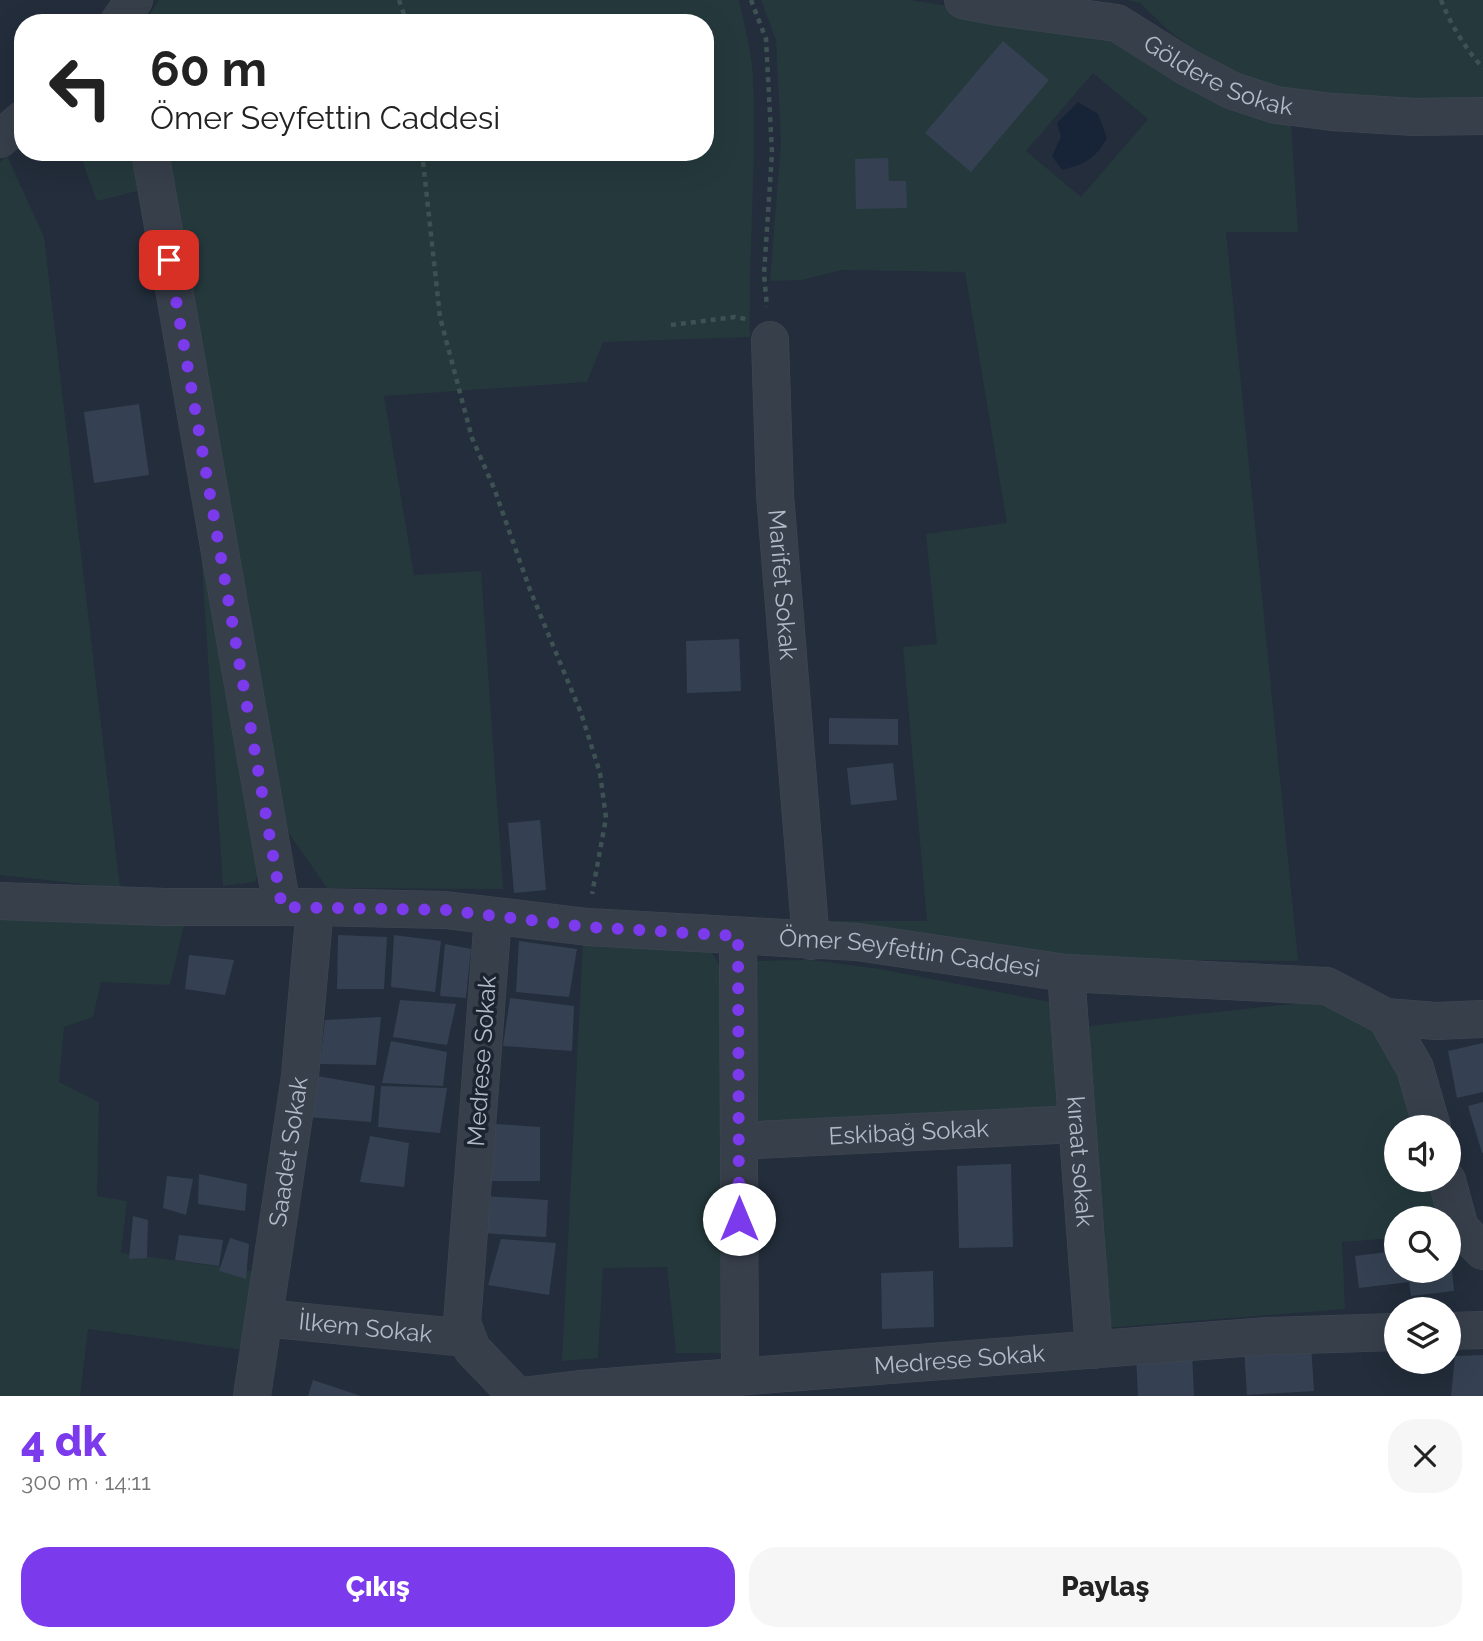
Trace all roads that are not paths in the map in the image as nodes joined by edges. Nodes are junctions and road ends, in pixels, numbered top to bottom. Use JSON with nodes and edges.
{"nodes":[{"id":1,"x":963,"y":0,"type":"edge"},
{"id":2,"x":1483,"y":116,"type":"edge"},
{"id":3,"x":14,"y":127,"type":"edge"},
{"id":4,"x":0,"y":139,"type":"edge"},
{"id":5,"x":152,"y":161,"type":"edge"},
{"id":6,"x":770,"y":340,"type":"road end"},
{"id":7,"x":0,"y":901,"type":"edge"},
{"id":8,"x":298,"y":907,"type":"junction"},
{"id":9,"x":493,"y":916,"type":"junction"},
{"id":10,"x":738,"y":936,"type":"junction"},
{"id":11,"x":811,"y":941,"type":"junction"},
{"id":12,"x":1066,"y":974,"type":"junction"},
{"id":13,"x":1386,"y":1017,"type":"junction"},
{"id":14,"x":1483,"y":1018,"type":"edge"},
{"id":15,"x":1429,"y":1115,"type":"edge"},
{"id":16,"x":1077,"y":1124,"type":"junction"},
{"id":17,"x":739,"y":1141,"type":"junction"},
{"id":18,"x":1450,"y":1192,"type":"edge"},
{"id":19,"x":1483,"y":1251,"type":"edge"},
{"id":20,"x":264,"y":1318,"type":"junction"},
{"id":21,"x":1483,"y":1330,"type":"edge"},
{"id":22,"x":1461,"y":1331,"type":"edge"},
{"id":23,"x":1384,"y":1332,"type":"edge"},
{"id":24,"x":467,"y":1338,"type":"junction"},
{"id":25,"x":1094,"y":1350,"type":"junction"},
{"id":26,"x":740,"y":1377,"type":"junction"},
{"id":27,"x":252,"y":1396,"type":"edge"},
{"id":28,"x":520,"y":1396,"type":"edge"}],
"edges":[{"from":1,"to":2,"type":"street","name":"Göldere Sokak"},
{"from":3,"to":4,"type":"street"},
{"from":5,"to":8,"type":"street","name":"Saadet Sokak"},
{"from":6,"to":11,"type":"street","name":"Marifet Sokak"},
{"from":7,"to":8,"type":"street","name":"Ömer Seyfettin Caddesi"},
{"from":8,"to":9,"type":"street","name":"Ömer Seyfettin Caddesi"},
{"from":8,"to":20,"type":"street","name":"Saadet Sokak"},
{"from":9,"to":10,"type":"street","name":"Ömer Seyfettin Caddesi"},
{"from":9,"to":24,"type":"street","name":"Medrese Sokak"},
{"from":10,"to":11,"type":"street","name":"Ömer Seyfettin Caddesi"},
{"from":10,"to":17,"type":"street"},
{"from":11,"to":12,"type":"street","name":"Ömer Seyfettin Caddesi"},
{"from":12,"to":13,"type":"street","name":"Ömer Seyfettin Caddesi"},
{"from":12,"to":16,"type":"street","name":"kıraat sokak"},
{"from":13,"to":14,"type":"street"},
{"from":13,"to":15,"type":"street"},
{"from":16,"to":17,"type":"street","name":"Eskibağ Sokak"},
{"from":16,"to":25,"type":"street","name":"kıraat sokak"},
{"from":17,"to":26,"type":"street"},
{"from":18,"to":19,"type":"street"},
{"from":20,"to":24,"type":"street","name":"İlkem Sokak"},
{"from":20,"to":27,"type":"street","name":"Saadet Sokak"},
{"from":21,"to":22,"type":"street"},
{"from":23,"to":25,"type":"street","name":"Medrese Sokak"},
{"from":24,"to":28,"type":"street","name":"Medrese Sokak"},
{"from":25,"to":26,"type":"street","name":"Medrese Sokak"},
{"from":26,"to":28,"type":"street","name":"Medrese Sokak"}]}
